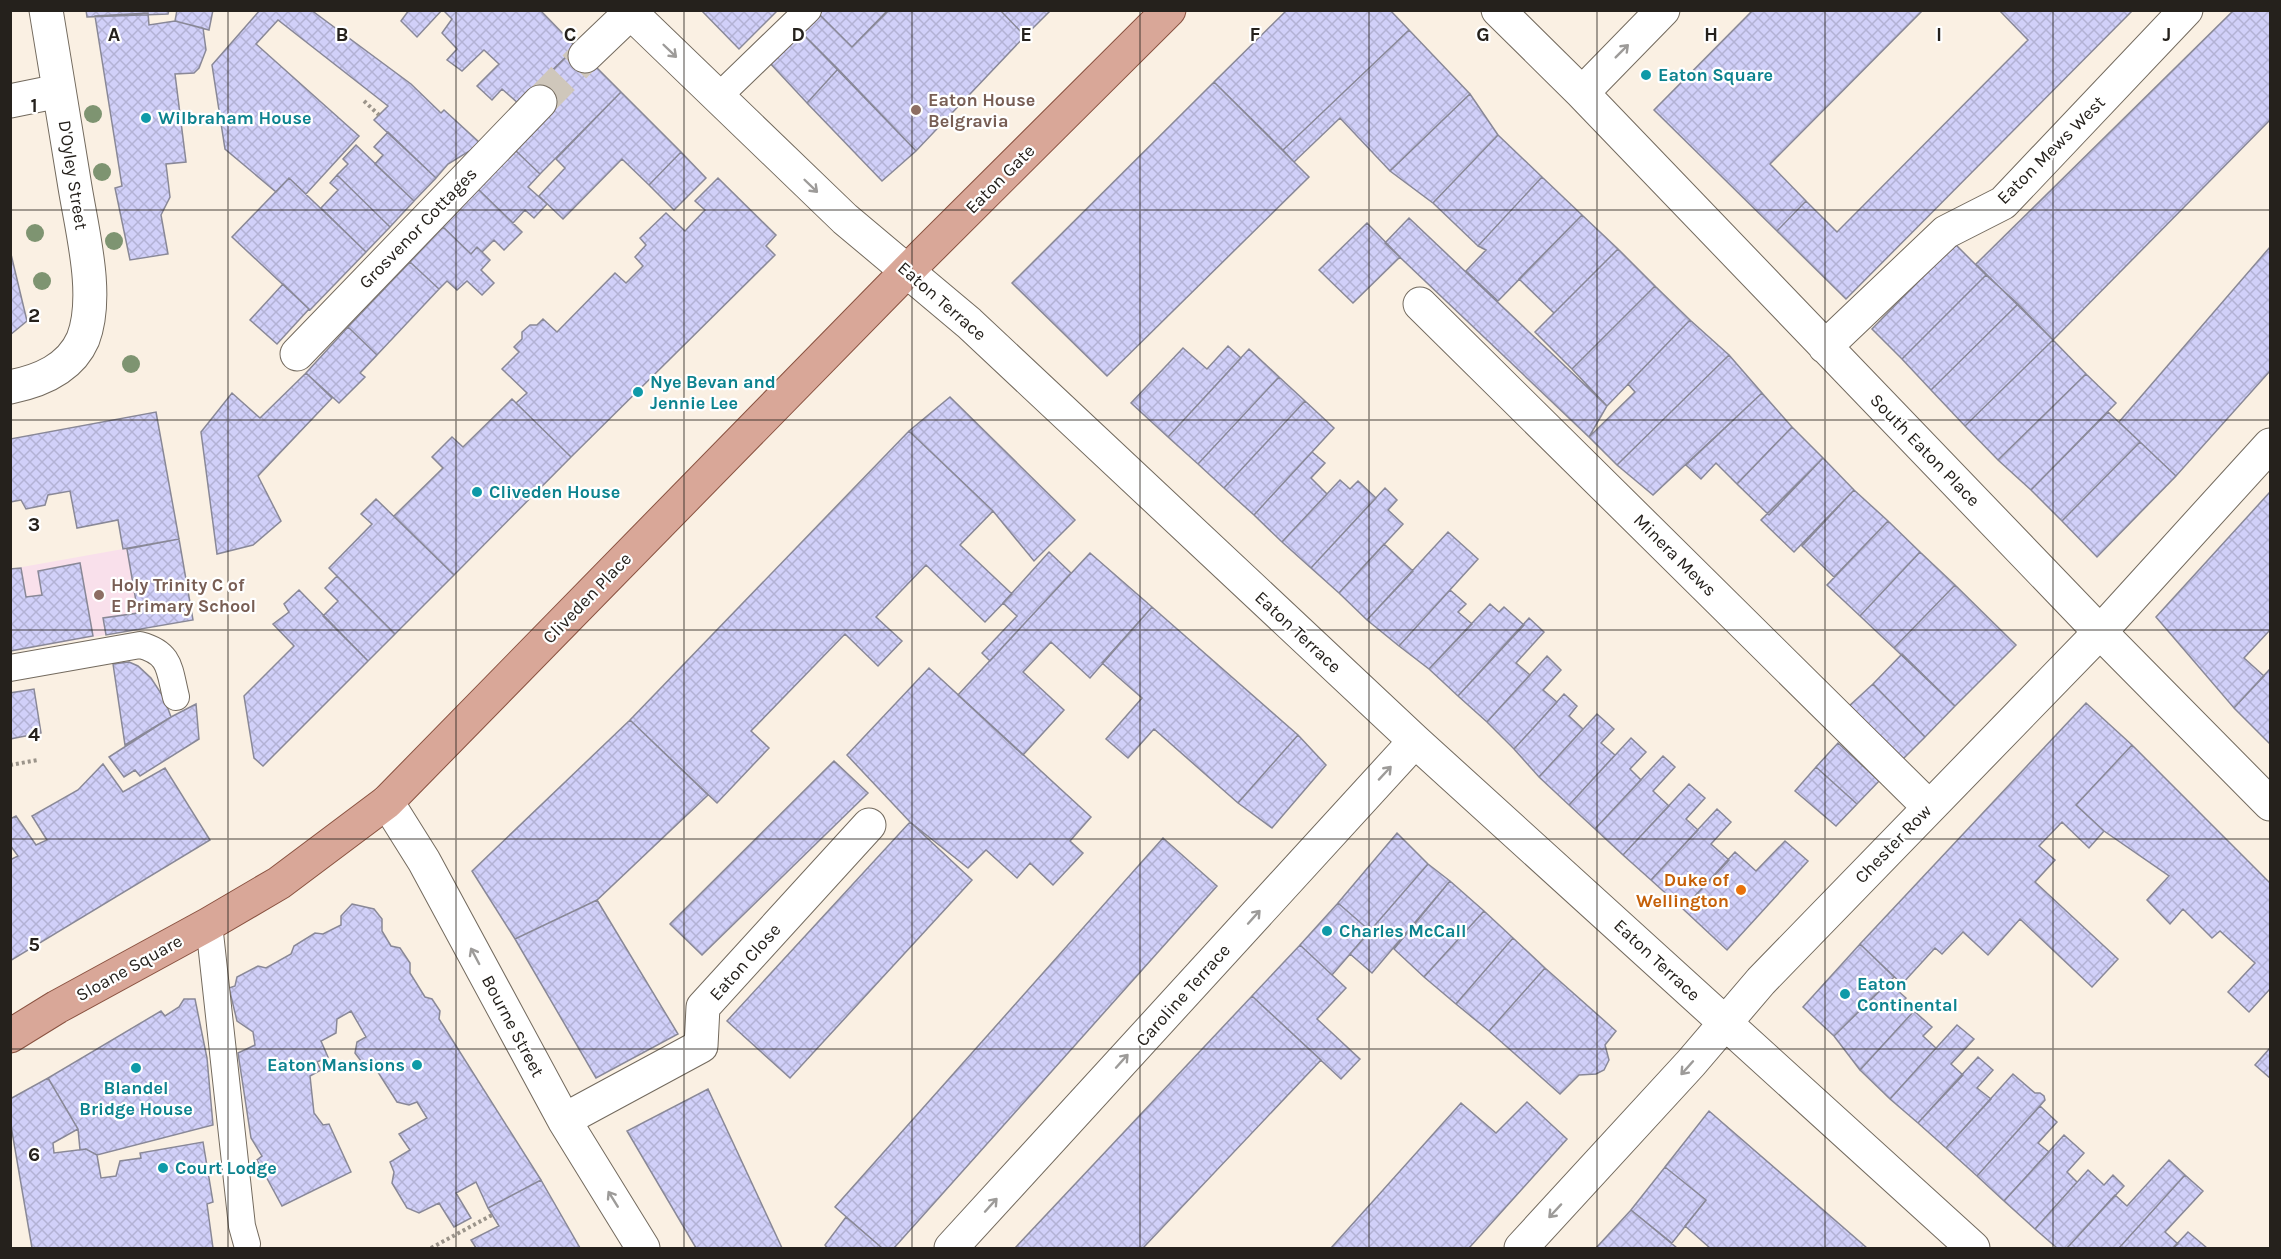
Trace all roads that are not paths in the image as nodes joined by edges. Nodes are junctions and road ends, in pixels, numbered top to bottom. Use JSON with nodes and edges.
{"nodes":[{"id":1,"x":46,"y":10,"type":"edge"},
{"id":2,"x":808,"y":10,"type":"edge"},
{"id":3,"x":1169,"y":10,"type":"edge"},
{"id":4,"x":1498,"y":10,"type":"edge"},
{"id":5,"x":1664,"y":10,"type":"edge"},
{"id":6,"x":2186,"y":10,"type":"edge"},
{"id":7,"x":629,"y":12,"type":"edge"},
{"id":8,"x":585,"y":56,"type":"tunnel mouth"},
{"id":9,"x":59,"y":91,"type":"junction"},
{"id":10,"x":1581,"y":93,"type":"junction"},
{"id":11,"x":718,"y":97,"type":"junction"},
{"id":12,"x":10,"y":101,"type":"edge"},
{"id":13,"x":540,"y":102,"type":"tunnel mouth"},
{"id":14,"x":907,"y":272,"type":"junction"},
{"id":15,"x":1420,"y":304,"type":"dead end"},
{"id":16,"x":1826,"y":347,"type":"junction"},
{"id":17,"x":297,"y":354,"type":"dead end"},
{"id":18,"x":10,"y":387,"type":"edge"},
{"id":19,"x":2271,"y":445,"type":"edge"},
{"id":20,"x":2100,"y":632,"type":"junction"},
{"id":21,"x":10,"y":668,"type":"edge"},
{"id":22,"x":176,"y":697,"type":"dead end"},
{"id":23,"x":1415,"y":741,"type":"junction"},
{"id":24,"x":387,"y":802,"type":"junction"},
{"id":25,"x":2271,"y":804,"type":"edge"},
{"id":26,"x":1929,"y":807,"type":"junction"},
{"id":27,"x":869,"y":825,"type":"dead end"},
{"id":28,"x":249,"y":901,"type":"joint"},
{"id":29,"x":209,"y":924,"type":"junction"},
{"id":30,"x":1726,"y":1024,"type":"junction"},
{"id":31,"x":10,"y":1036,"type":"edge"},
{"id":32,"x":564,"y":1120,"type":"junction"},
{"id":33,"x":247,"y":1244,"type":"dead end"},
{"id":34,"x":643,"y":1248,"type":"edge"},
{"id":35,"x":951,"y":1248,"type":"edge"},
{"id":36,"x":1521,"y":1248,"type":"edge"},
{"id":37,"x":1973,"y":1248,"type":"edge"}],
"edges":[{"from":1,"to":9,"type":"street","name":"D'Oyley Street"},
{"from":2,"to":11,"type":"lane"},
{"from":3,"to":14,"type":"main road","name":"Eaton Gate"},
{"from":4,"to":10,"type":"street"},
{"from":10,"to":5,"type":"street","one_way":true},
{"from":6,"to":16,"type":"street","name":"Eaton Mews West"},
{"from":7,"to":8,"type":"street"},
{"from":7,"to":11,"type":"street","name":"Eaton Terrace","one_way":true},
{"from":9,"to":12,"type":"street"},
{"from":9,"to":18,"type":"street","name":"D'Oyley Street"},
{"from":10,"to":16,"type":"street","name":"South Eaton Place"},
{"from":11,"to":14,"type":"street","name":"Eaton Terrace","one_way":true},
{"from":13,"to":17,"type":"street","name":"Grosvenor Cottages"},
{"from":14,"to":23,"type":"street","name":"Eaton Terrace"},
{"from":14,"to":24,"type":"main road","name":"Cliveden Place"},
{"from":15,"to":26,"type":"street","name":"Minera Mews"},
{"from":16,"to":20,"type":"street","name":"South Eaton Place"},
{"from":19,"to":20,"type":"street","name":"Chester Row"},
{"from":20,"to":25,"type":"street","name":"South Eaton Place"},
{"from":20,"to":26,"type":"street","name":"Chester Row"},
{"from":21,"to":22,"type":"lane"},
{"from":23,"to":30,"type":"street","name":"Eaton Terrace"},
{"from":35,"to":23,"type":"street","name":"Caroline Terrace","one_way":true},
{"from":24,"to":28,"type":"main road","name":"Cliveden Place"},
{"from":32,"to":24,"type":"street","name":"Bourne Street","one_way":true},
{"from":26,"to":30,"type":"street","name":"Chester Row"},
{"from":27,"to":32,"type":"street","name":"Eaton Close"},
{"from":28,"to":29,"type":"main road","name":"Sloane Square"},
{"from":29,"to":31,"type":"main road","name":"Sloane Square"},
{"from":29,"to":33,"type":"lane"},
{"from":30,"to":36,"type":"street","name":"Chester Row","one_way":true},
{"from":30,"to":37,"type":"street","name":"Eaton Terrace"},
{"from":34,"to":32,"type":"street","name":"Bourne Street","one_way":true}]}
